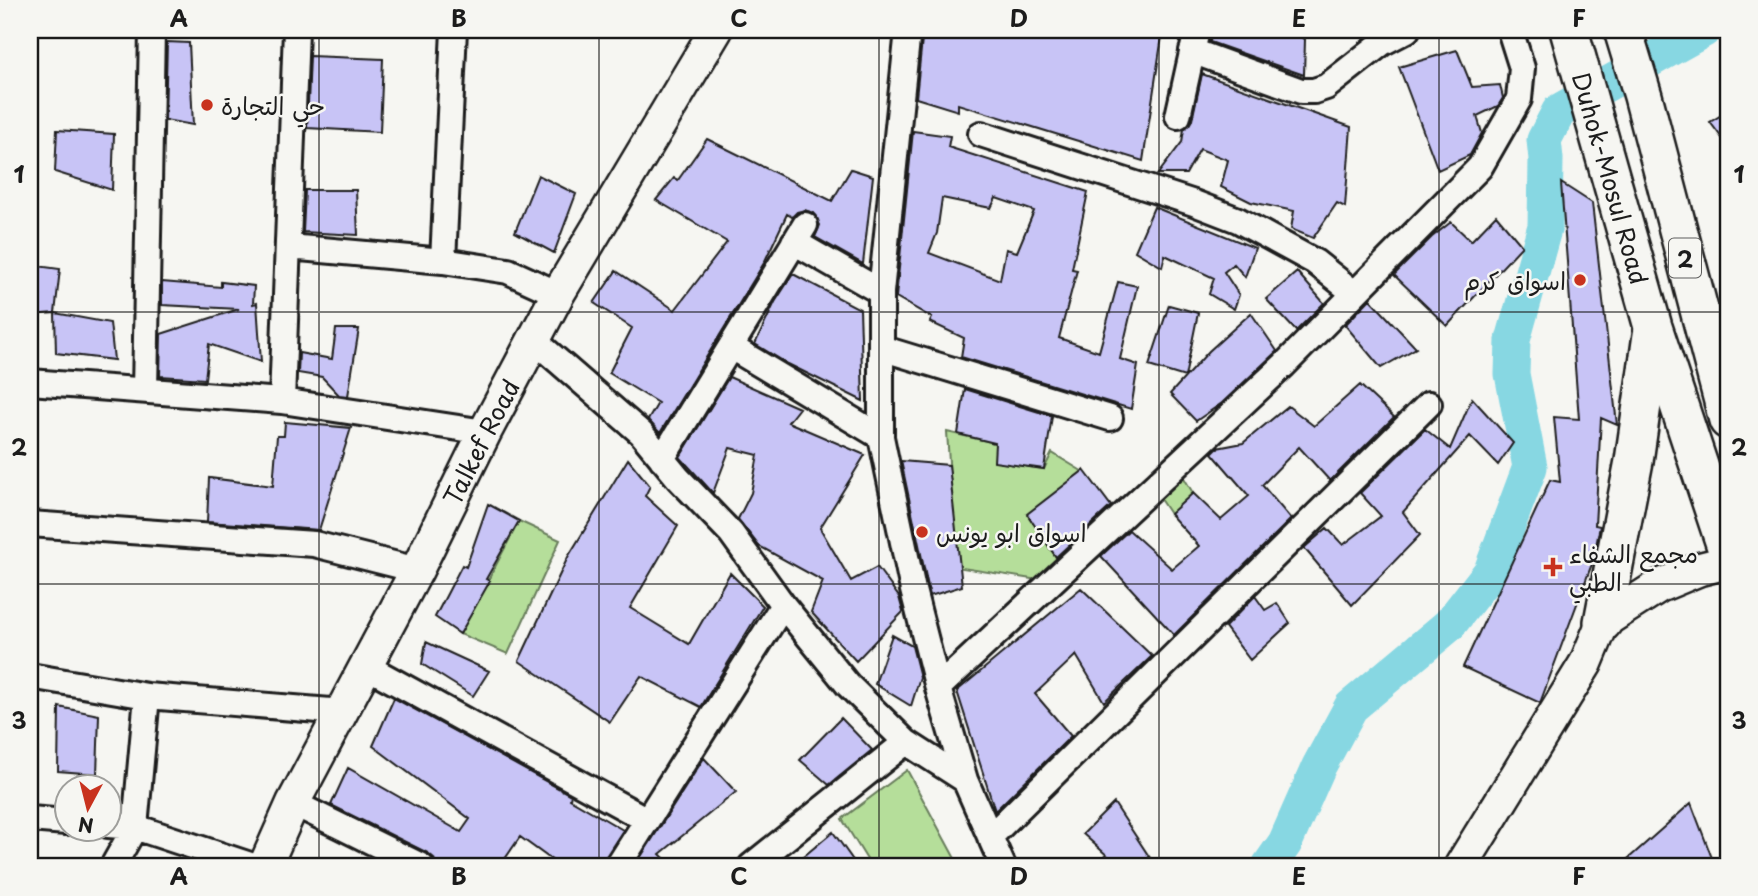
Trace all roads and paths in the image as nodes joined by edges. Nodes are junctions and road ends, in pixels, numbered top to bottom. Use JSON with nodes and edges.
{"nodes":[{"id":1,"x":152,"y":30,"type":"edge"},
{"id":2,"x":296,"y":30,"type":"edge"},
{"id":3,"x":454,"y":30,"type":"edge"},
{"id":4,"x":709,"y":30,"type":"edge"},
{"id":5,"x":716,"y":30,"type":"edge"},
{"id":6,"x":908,"y":30,"type":"edge"},
{"id":7,"x":1407,"y":30,"type":"edge"},
{"id":8,"x":1510,"y":30,"type":"edge"},
{"id":9,"x":1625,"y":36,"type":"edge"},
{"id":10,"x":1195,"y":40,"type":"edge"},
{"id":11,"x":1574,"y":47,"type":"edge"},
{"id":12,"x":1178,"y":116,"type":"dead end"},
{"id":13,"x":981,"y":135,"type":"dead end"},
{"id":14,"x":289,"y":247,"type":"junction"},
{"id":15,"x":443,"y":261,"type":"junction"},
{"id":16,"x":881,"y":292,"type":"junction"},
{"id":17,"x":1354,"y":293,"type":"junction"},
{"id":18,"x":558,"y":294,"type":"junction"},
{"id":19,"x":1653,"y":327,"type":"junction"},
{"id":20,"x":1716,"y":329,"type":"edge"},
{"id":21,"x":535,"y":341,"type":"junction"},
{"id":22,"x":730,"y":347,"type":"junction"},
{"id":23,"x":881,"y":348,"type":"junction"},
{"id":24,"x":30,"y":382,"type":"edge"},
{"id":25,"x":145,"y":390,"type":"junction"},
{"id":26,"x":282,"y":401,"type":"junction"},
{"id":27,"x":1429,"y":404,"type":"dead end"},
{"id":28,"x":1110,"y":418,"type":"dead end"},
{"id":29,"x":1728,"y":420,"type":"edge"},
{"id":30,"x":485,"y":432,"type":"junction"},
{"id":31,"x":881,"y":437,"type":"junction"},
{"id":32,"x":662,"y":459,"type":"junction"},
{"id":33,"x":30,"y":524,"type":"edge"},
{"id":34,"x":1728,"y":553,"type":"edge"},
{"id":35,"x":1728,"y":562,"type":"edge"},
{"id":36,"x":417,"y":569,"type":"junction"},
{"id":37,"x":783,"y":605,"type":"junction"},
{"id":38,"x":1603,"y":622,"type":"junction"},
{"id":39,"x":364,"y":665,"type":"junction"},
{"id":40,"x":30,"y":676,"type":"edge"},
{"id":41,"x":938,"y":688,"type":"junction"},
{"id":42,"x":147,"y":696,"type":"junction"},
{"id":43,"x":343,"y":712,"type":"junction"},
{"id":44,"x":906,"y":742,"type":"junction"},
{"id":45,"x":965,"y":779,"type":"junction"},
{"id":46,"x":293,"y":803,"type":"junction"},
{"id":47,"x":30,"y":819,"type":"edge"},
{"id":48,"x":647,"y":820,"type":"junction"},
{"id":49,"x":52,"y":821,"type":"edge"},
{"id":50,"x":122,"y":826,"type":"edge"},
{"id":51,"x":135,"y":827,"type":"junction"},
{"id":52,"x":990,"y":837,"type":"junction"},
{"id":53,"x":113,"y":866,"type":"edge"},
{"id":54,"x":253,"y":866,"type":"edge"},
{"id":55,"x":265,"y":866,"type":"edge"},
{"id":56,"x":421,"y":866,"type":"edge"},
{"id":57,"x":618,"y":866,"type":"edge"},
{"id":58,"x":751,"y":866,"type":"edge"},
{"id":59,"x":1003,"y":866,"type":"edge"},
{"id":60,"x":1461,"y":866,"type":"edge"}],
"edges":[{"from":1,"to":25,"type":"street"},
{"from":2,"to":14,"type":"street"},
{"from":3,"to":15,"type":"street"},
{"from":4,"to":5,"type":"street"},
{"from":5,"to":18,"type":"main road","name":"Talkef Road"},
{"from":6,"to":16,"type":"street"},
{"from":7,"to":10,"type":"street"},
{"from":8,"to":17,"type":"street"},
{"from":9,"to":20,"type":"highway","number":"2"},
{"from":10,"to":12,"type":"street"},
{"from":11,"to":19,"type":"highway","name":"Duhok-Mosul Road","number":"2"},
{"from":13,"to":17,"type":"street"},
{"from":14,"to":15,"type":"street"},
{"from":14,"to":26,"type":"street"},
{"from":15,"to":18,"type":"street"},
{"from":16,"to":22,"type":"street"},
{"from":16,"to":23,"type":"street"},
{"from":17,"to":41,"type":"street"},
{"from":18,"to":21,"type":"main road","name":"Talkef Road"},
{"from":19,"to":34,"type":"highway","number":"2"},
{"from":19,"to":38,"type":"highway"},
{"from":20,"to":29,"type":"highway","number":"2"},
{"from":21,"to":30,"type":"main road","name":"Talkef Road"},
{"from":21,"to":32,"type":"street"},
{"from":22,"to":31,"type":"street"},
{"from":22,"to":32,"type":"street"},
{"from":23,"to":28,"type":"street"},
{"from":23,"to":31,"type":"street"},
{"from":24,"to":25,"type":"street"},
{"from":25,"to":26,"type":"street"},
{"from":26,"to":30,"type":"street"},
{"from":27,"to":52,"type":"street"},
{"from":30,"to":36,"type":"main road","name":"Talkef Road"},
{"from":31,"to":41,"type":"street"},
{"from":32,"to":37,"type":"street"},
{"from":33,"to":36,"type":"street"},
{"from":35,"to":38,"type":"main road"},
{"from":36,"to":39,"type":"main road","name":"Talkef Road"},
{"from":37,"to":44,"type":"street"},
{"from":37,"to":48,"type":"street"},
{"from":38,"to":60,"type":"main road"},
{"from":39,"to":43,"type":"main road","name":"Talkef Road"},
{"from":39,"to":48,"type":"street"},
{"from":40,"to":42,"type":"street"},
{"from":41,"to":45,"type":"street"},
{"from":42,"to":43,"type":"street"},
{"from":42,"to":51,"type":"street"},
{"from":43,"to":46,"type":"main road","name":"Talkef Road"},
{"from":44,"to":45,"type":"street"},
{"from":44,"to":58,"type":"street"},
{"from":45,"to":52,"type":"street"},
{"from":46,"to":55,"type":"main road","name":"Talkef Road"},
{"from":46,"to":56,"type":"street"},
{"from":47,"to":49,"type":"street"},
{"from":48,"to":57,"type":"street"},
{"from":50,"to":51,"type":"street"},
{"from":51,"to":53,"type":"street"},
{"from":51,"to":54,"type":"street"},
{"from":52,"to":59,"type":"street"}]}
